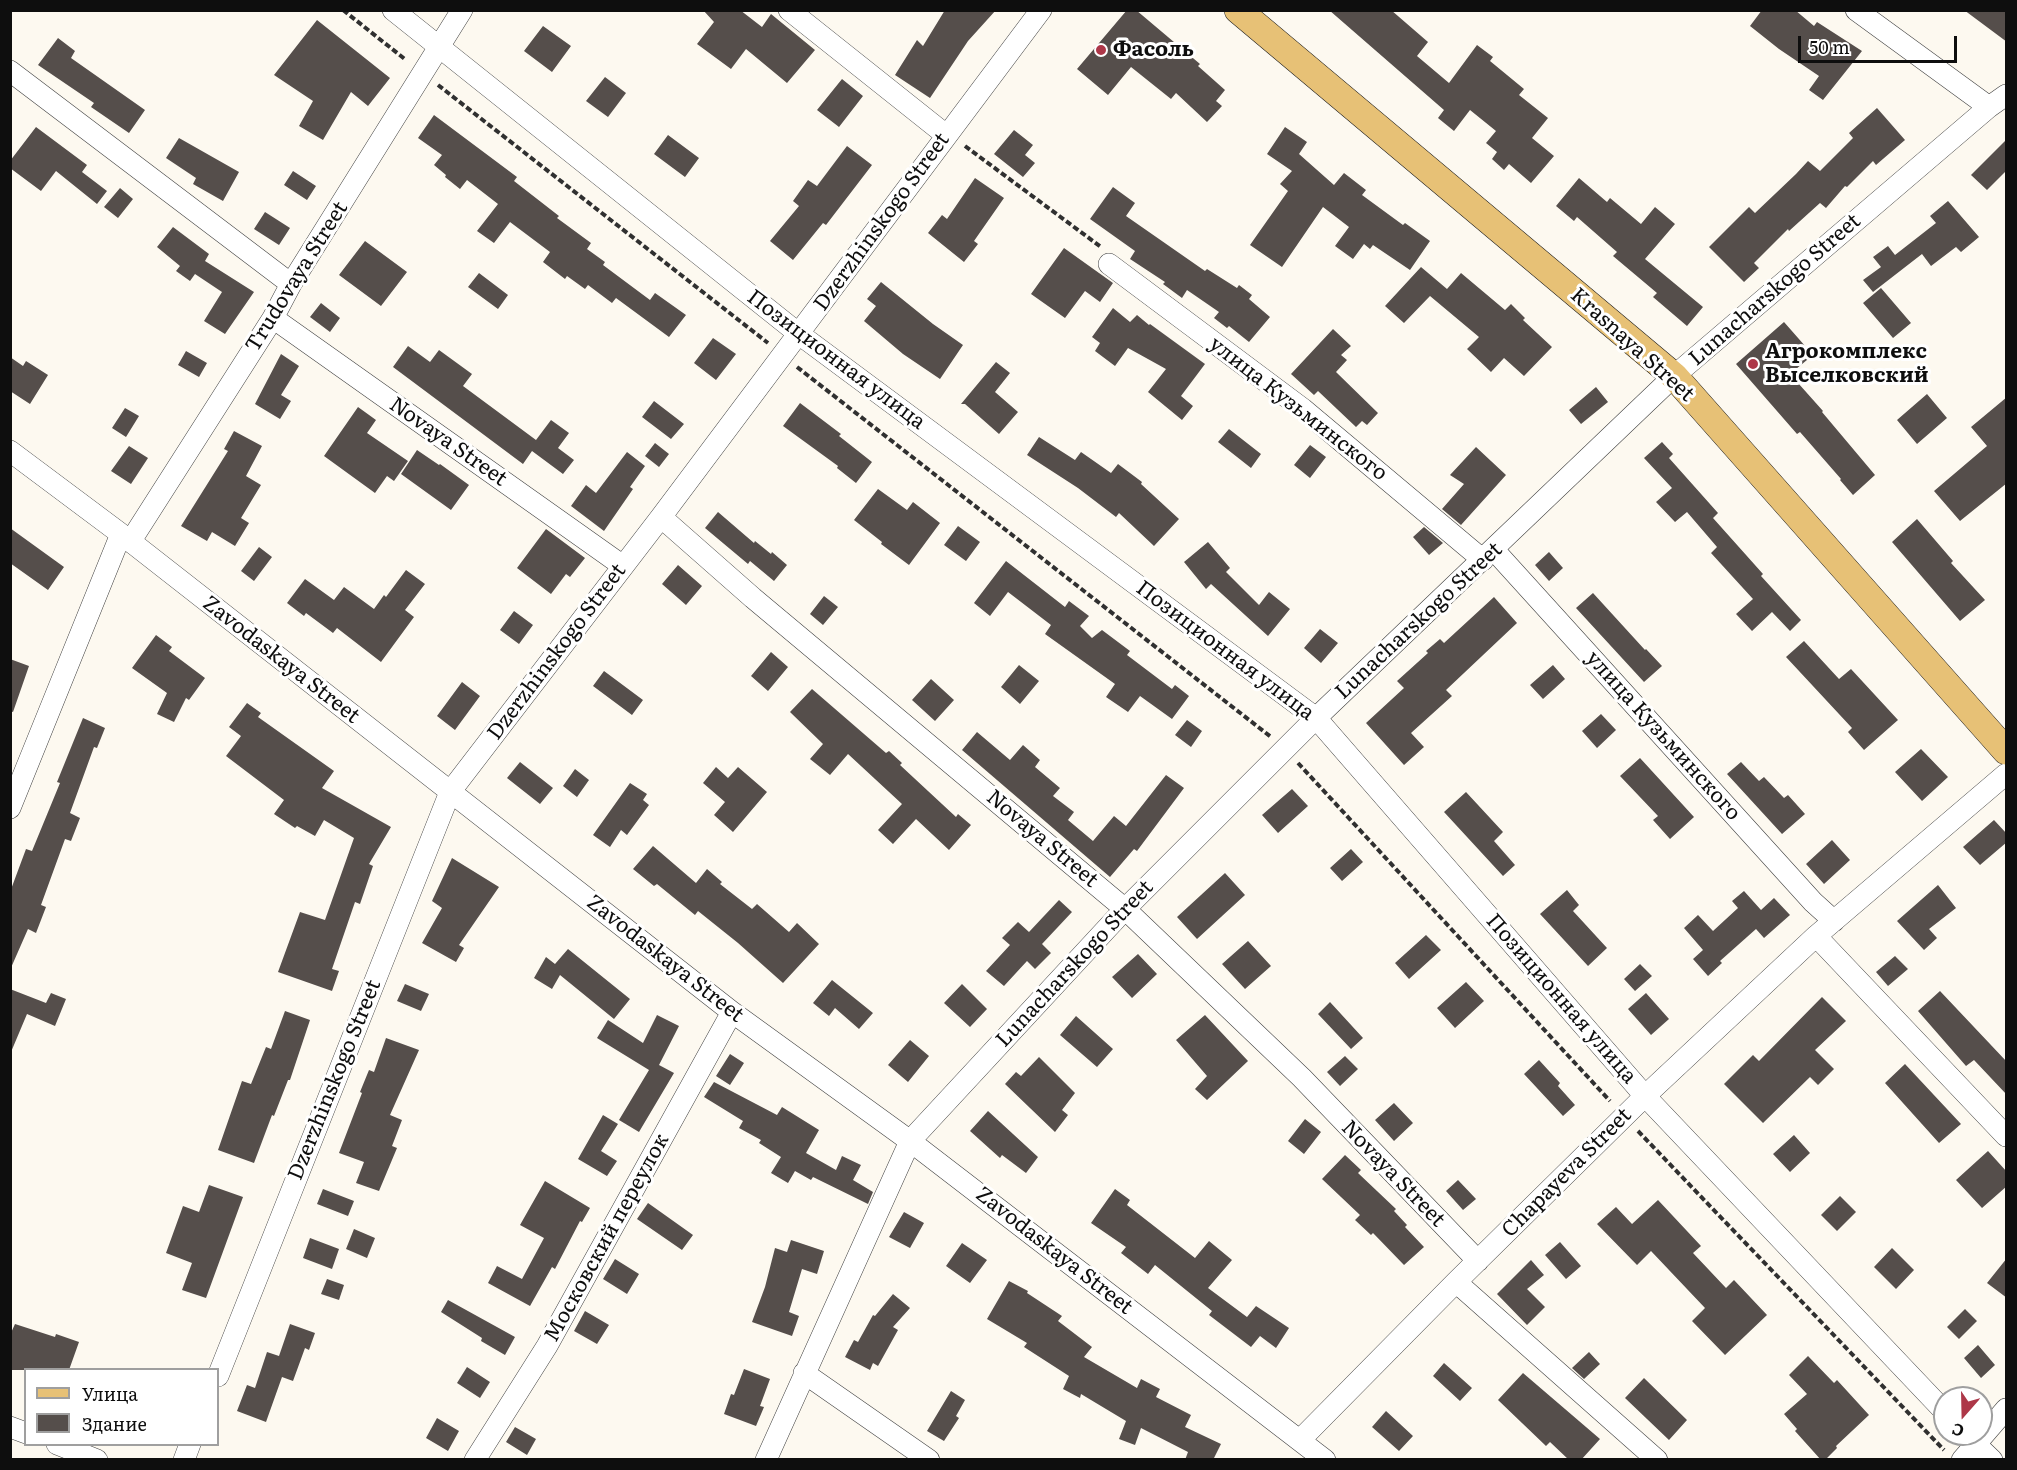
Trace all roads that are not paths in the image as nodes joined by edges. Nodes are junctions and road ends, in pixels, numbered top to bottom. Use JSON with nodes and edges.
{"nodes":[{"id":1,"x":393,"y":10,"type":"edge"},
{"id":2,"x":462,"y":10,"type":"edge"},
{"id":3,"x":789,"y":10,"type":"edge"},
{"id":4,"x":1041,"y":10,"type":"edge"},
{"id":5,"x":1238,"y":10,"type":"edge"},
{"id":6,"x":1856,"y":10,"type":"edge"},
{"id":7,"x":440,"y":48,"type":"junction"},
{"id":8,"x":10,"y":71,"type":"edge"},
{"id":9,"x":2007,"y":95,"type":"edge"},
{"id":10,"x":1989,"y":107,"type":"junction"},
{"id":11,"x":947,"y":134,"type":"junction"},
{"id":12,"x":1109,"y":264,"type":"road end"},
{"id":13,"x":291,"y":285,"type":"junction"},
{"id":14,"x":273,"y":318,"type":"junction"},
{"id":15,"x":799,"y":334,"type":"junction"},
{"id":16,"x":1674,"y":376,"type":"junction"},
{"id":17,"x":10,"y":451,"type":"edge"},
{"id":18,"x":661,"y":517,"type":"junction"},
{"id":19,"x":125,"y":538,"type":"junction"},
{"id":20,"x":1488,"y":555,"type":"junction"},
{"id":21,"x":623,"y":566,"type":"junction"},
{"id":22,"x":1316,"y":718,"type":"junction"},
{"id":23,"x":2007,"y":751,"type":"edge"},
{"id":24,"x":2007,"y":774,"type":"edge"},
{"id":25,"x":450,"y":792,"type":"junction"},
{"id":26,"x":10,"y":808,"type":"edge"},
{"id":27,"x":1125,"y":909,"type":"junction"},
{"id":28,"x":1834,"y":921,"type":"junction"},
{"id":29,"x":1816,"y":936,"type":"junction"},
{"id":30,"x":732,"y":1012,"type":"junction"},
{"id":31,"x":1645,"y":1096,"type":"junction"},
{"id":32,"x":2007,"y":1136,"type":"edge"},
{"id":33,"x":910,"y":1141,"type":"junction"},
{"id":34,"x":1478,"y":1261,"type":"junction"},
{"id":35,"x":1456,"y":1282,"type":"junction"},
{"id":36,"x":219,"y":1373,"type":"edge"},
{"id":37,"x":804,"y":1373,"type":"junction"},
{"id":38,"x":1933,"y":1399,"type":"edge"},
{"id":39,"x":2007,"y":1409,"type":"edge"},
{"id":40,"x":1300,"y":1440,"type":"junction"},
{"id":41,"x":62,"y":1446,"type":"edge"},
{"id":42,"x":1962,"y":1447,"type":"edge"},
{"id":43,"x":97,"y":1460,"type":"edge"},
{"id":44,"x":475,"y":1460,"type":"edge"},
{"id":45,"x":766,"y":1460,"type":"edge"},
{"id":46,"x":929,"y":1460,"type":"edge"},
{"id":47,"x":1325,"y":1460,"type":"edge"},
{"id":48,"x":1657,"y":1460,"type":"edge"},
{"id":49,"x":1992,"y":1460,"type":"edge"}],
"edges":[{"from":1,"to":7,"type":"street","name":"Позиционная улица"},
{"from":2,"to":7,"type":"street","name":"Trudovaya Street"},
{"from":3,"to":11,"type":"street"},
{"from":4,"to":11,"type":"street","name":"Dzerzhinskogo Street"},
{"from":5,"to":16,"type":"main road","name":"Krasnaya Street"},
{"from":6,"to":10,"type":"street"},
{"from":7,"to":13,"type":"street","name":"Trudovaya Street"},
{"from":7,"to":15,"type":"street","name":"Позиционная улица"},
{"from":8,"to":13,"type":"street"},
{"from":9,"to":10,"type":"street","name":"Lunacharskogo Street"},
{"from":10,"to":16,"type":"street","name":"Lunacharskogo Street"},
{"from":11,"to":15,"type":"street","name":"Dzerzhinskogo Street"},
{"from":12,"to":20,"type":"street","name":"улица Кузьминского"},
{"from":13,"to":14,"type":"street","name":"Trudovaya Street"},
{"from":14,"to":19,"type":"street","name":"Trudovaya Street"},
{"from":14,"to":21,"type":"street","name":"Novaya Street"},
{"from":15,"to":18,"type":"street","name":"Dzerzhinskogo Street"},
{"from":15,"to":22,"type":"street","name":"Позиционная улица"},
{"from":16,"to":20,"type":"street","name":"Lunacharskogo Street"},
{"from":16,"to":23,"type":"main road","name":"Krasnaya Street"},
{"from":17,"to":19,"type":"street","name":"Zavodaskaya Street"},
{"from":18,"to":21,"type":"street","name":"Dzerzhinskogo Street"},
{"from":18,"to":27,"type":"street","name":"Novaya Street"},
{"from":19,"to":25,"type":"street","name":"Zavodaskaya Street"},
{"from":19,"to":26,"type":"street","name":"Trudovaya Street"},
{"from":20,"to":22,"type":"street","name":"Lunacharskogo Street"},
{"from":20,"to":28,"type":"street","name":"улица Кузьминского"},
{"from":21,"to":25,"type":"street","name":"Dzerzhinskogo Street"},
{"from":22,"to":27,"type":"street","name":"Lunacharskogo Street"},
{"from":22,"to":31,"type":"street","name":"Позиционная улица"},
{"from":24,"to":28,"type":"street","name":"Chapayeva Street"},
{"from":25,"to":30,"type":"street","name":"Zavodaskaya Street"},
{"from":25,"to":36,"type":"street","name":"Dzerzhinskogo Street"},
{"from":27,"to":33,"type":"street","name":"Lunacharskogo Street"},
{"from":27,"to":34,"type":"street","name":"Novaya Street"},
{"from":28,"to":29,"type":"street","name":"Chapayeva Street"},
{"from":29,"to":31,"type":"street","name":"Chapayeva Street"},
{"from":29,"to":32,"type":"street"},
{"from":30,"to":33,"type":"street","name":"Zavodaskaya Street"},
{"from":30,"to":44,"type":"street","name":"Московский переулок"},
{"from":31,"to":34,"type":"street","name":"Chapayeva Street"},
{"from":31,"to":38,"type":"street","name":"Позиционная улица"},
{"from":33,"to":37,"type":"street","name":"Lunacharskogo Street"},
{"from":33,"to":40,"type":"street","name":"Zavodaskaya Street"},
{"from":34,"to":35,"type":"street","name":"Chapayeva Street"},
{"from":35,"to":40,"type":"street","name":"Chapayeva Street"},
{"from":35,"to":48,"type":"street"},
{"from":37,"to":45,"type":"street","name":"Lunacharskogo Street"},
{"from":37,"to":46,"type":"street"},
{"from":39,"to":42,"type":"street"},
{"from":40,"to":47,"type":"street","name":"Zavodaskaya Street"},
{"from":41,"to":43,"type":"street"},
{"from":42,"to":49,"type":"street"}]}
